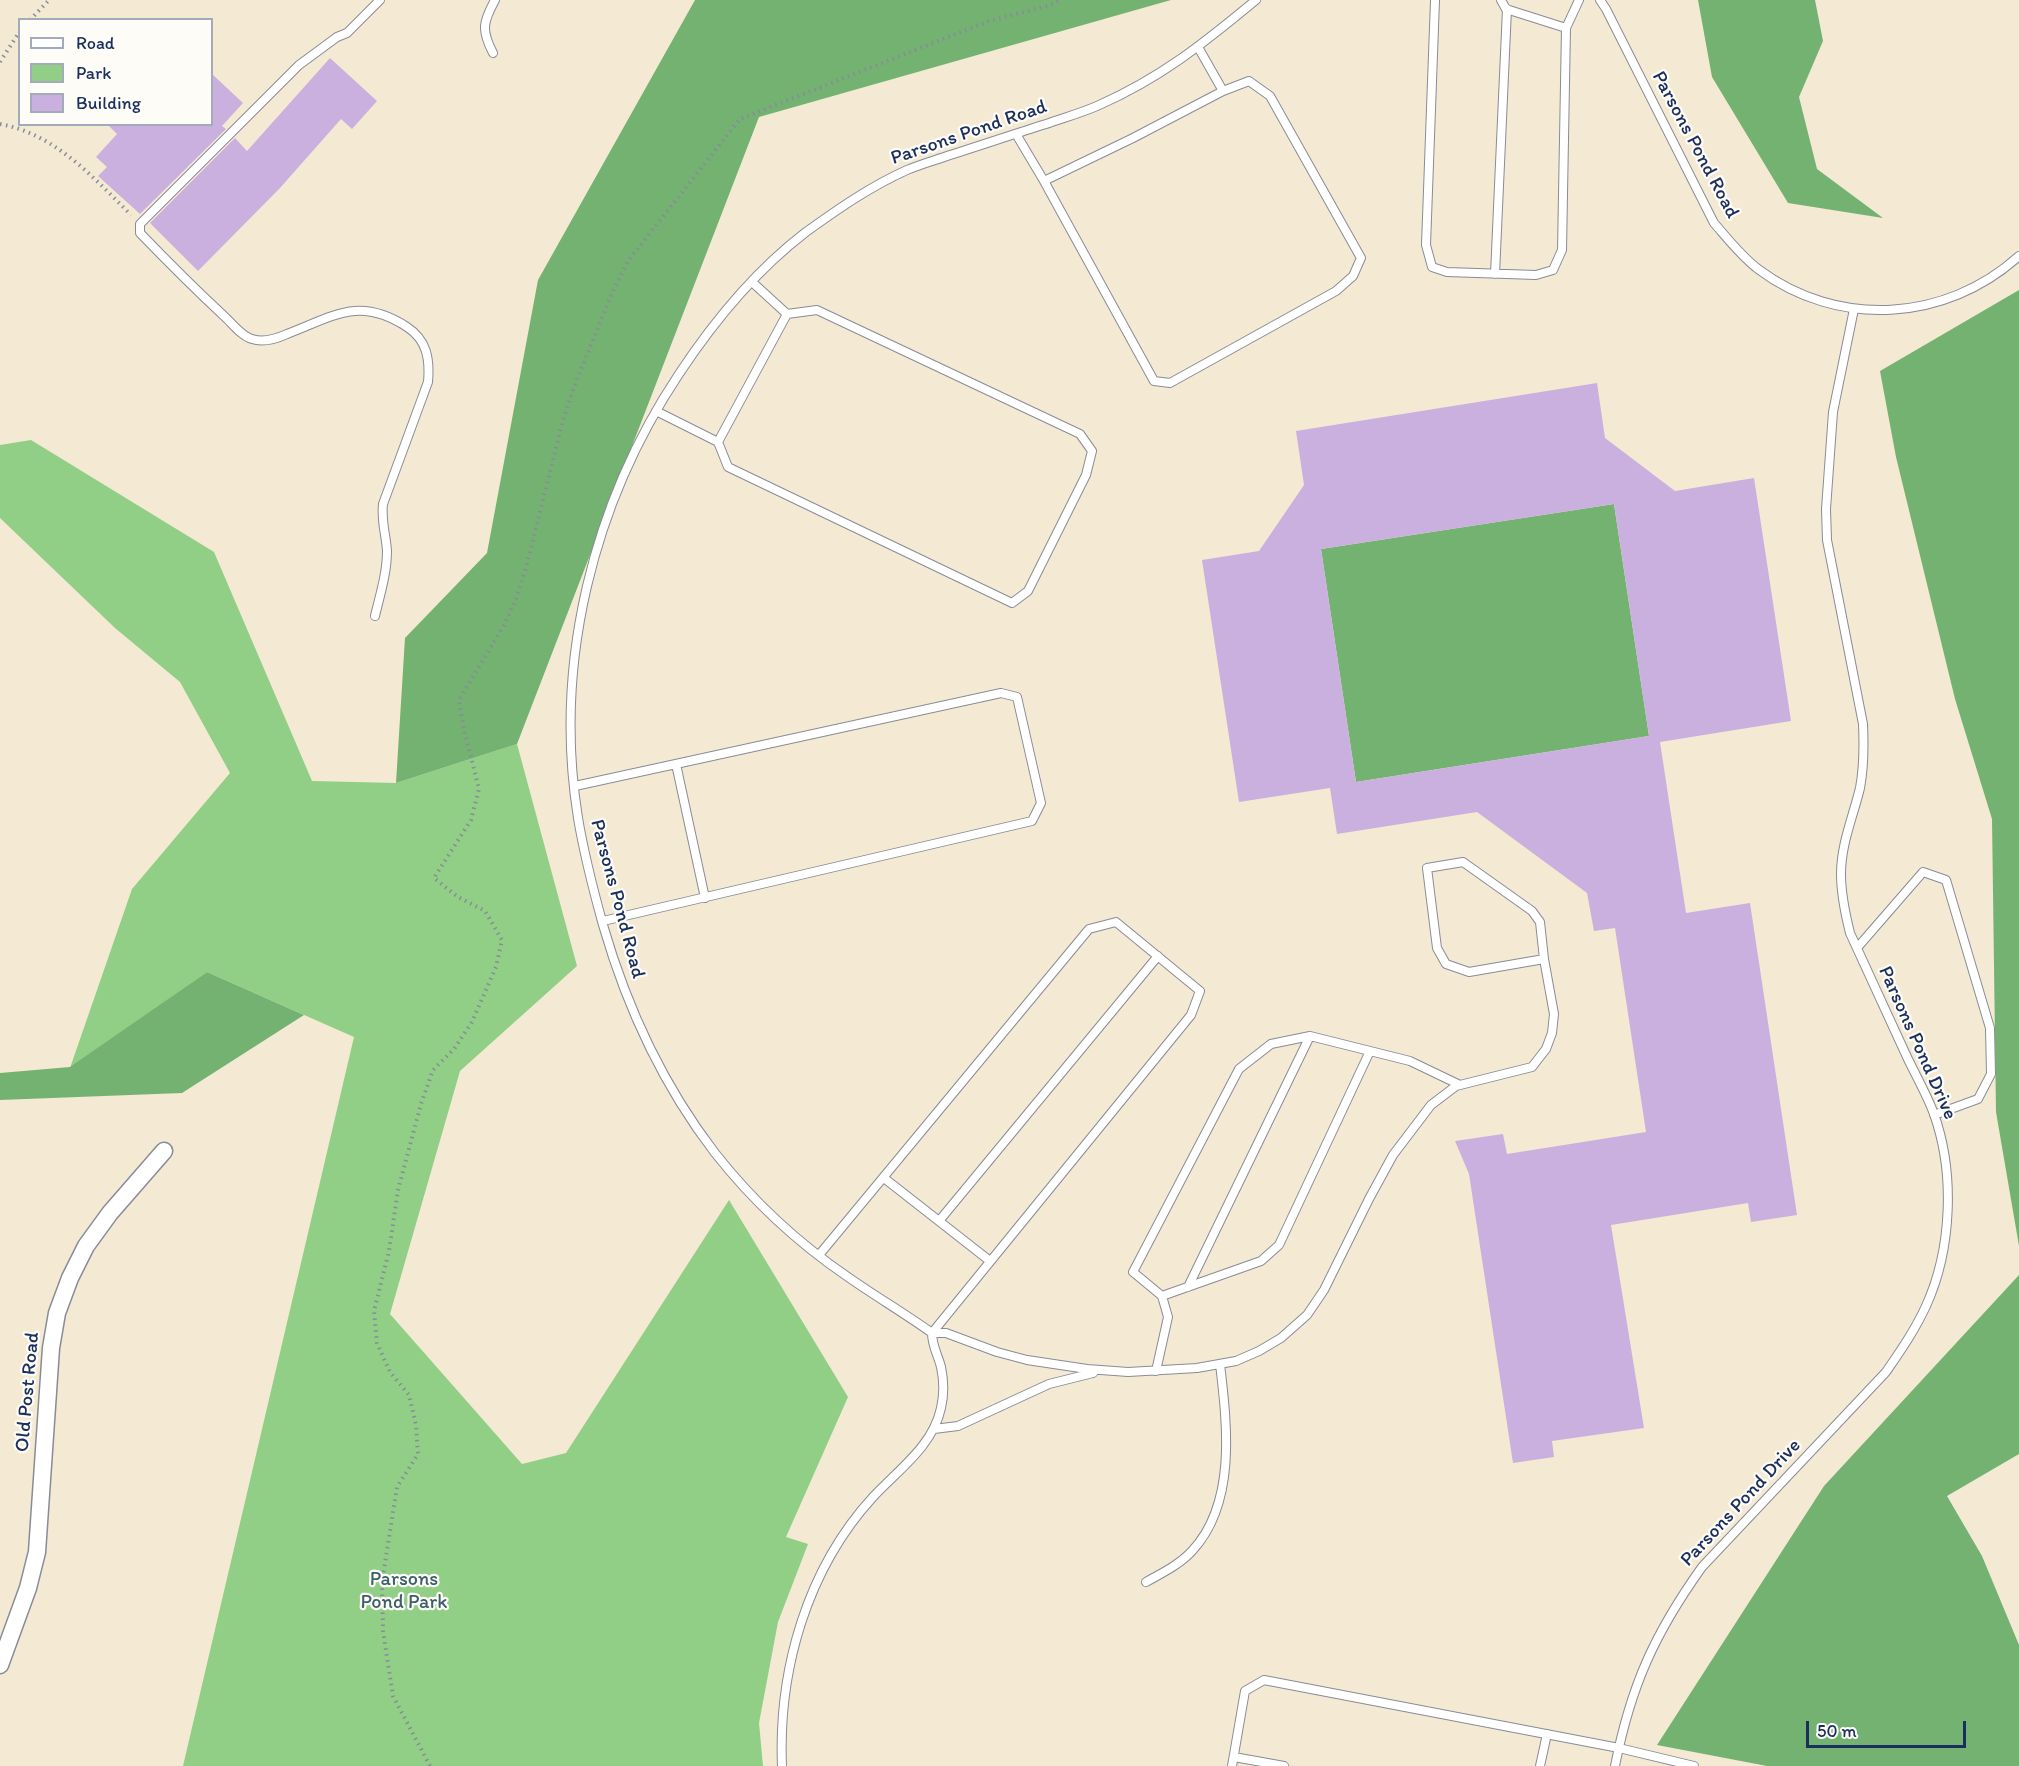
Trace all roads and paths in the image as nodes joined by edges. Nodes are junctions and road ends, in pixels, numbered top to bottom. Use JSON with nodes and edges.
{"nodes":[{"id":1,"x":49,"y":0,"type":"edge"},
{"id":2,"x":380,"y":0,"type":"edge"},
{"id":3,"x":495,"y":0,"type":"edge"},
{"id":4,"x":1060,"y":0,"type":"edge"},
{"id":5,"x":1256,"y":0,"type":"edge"},
{"id":6,"x":1435,"y":0,"type":"edge"},
{"id":7,"x":1501,"y":0,"type":"edge"},
{"id":8,"x":1579,"y":0,"type":"edge"},
{"id":9,"x":1600,"y":0,"type":"edge"},
{"id":10,"x":1507,"y":9,"type":"junction"},
{"id":11,"x":32,"y":18,"type":"edge"},
{"id":12,"x":1566,"y":28,"type":"junction"},
{"id":13,"x":18,"y":34,"type":"edge"},
{"id":14,"x":1198,"y":47,"type":"junction"},
{"id":15,"x":493,"y":53,"type":"dead end"},
{"id":16,"x":0,"y":62,"type":"edge"},
{"id":17,"x":1223,"y":91,"type":"junction"},
{"id":18,"x":0,"y":124,"type":"edge"},
{"id":19,"x":1016,"y":134,"type":"junction"},
{"id":20,"x":1044,"y":181,"type":"junction"},
{"id":21,"x":140,"y":224,"type":"junction"},
{"id":22,"x":2019,"y":256,"type":"edge"},
{"id":23,"x":1495,"y":274,"type":"junction"},
{"id":24,"x":752,"y":282,"type":"junction"},
{"id":25,"x":1854,"y":309,"type":"junction"},
{"id":26,"x":787,"y":314,"type":"junction"},
{"id":27,"x":656,"y":411,"type":"junction"},
{"id":28,"x":718,"y":442,"type":"junction"},
{"id":29,"x":375,"y":616,"type":"dead end"},
{"id":30,"x":676,"y":764,"type":"junction"},
{"id":31,"x":574,"y":786,"type":"junction"},
{"id":32,"x":705,"y":898,"type":"junction"},
{"id":33,"x":603,"y":921,"type":"junction"},
{"id":34,"x":1857,"y":948,"type":"junction"},
{"id":35,"x":1158,"y":956,"type":"junction"},
{"id":36,"x":1544,"y":959,"type":"junction"},
{"id":37,"x":1310,"y":1036,"type":"junction"},
{"id":38,"x":1370,"y":1051,"type":"junction"},
{"id":39,"x":1460,"y":1085,"type":"junction"},
{"id":40,"x":1934,"y":1115,"type":"junction"},
{"id":41,"x":164,"y":1151,"type":"dead end"},
{"id":42,"x":884,"y":1178,"type":"junction"},
{"id":43,"x":939,"y":1221,"type":"junction"},
{"id":44,"x":819,"y":1255,"type":"junction"},
{"id":45,"x":990,"y":1261,"type":"junction"},
{"id":46,"x":1188,"y":1287,"type":"junction"},
{"id":47,"x":1162,"y":1296,"type":"junction"},
{"id":48,"x":932,"y":1333,"type":"junction"},
{"id":49,"x":1220,"y":1364,"type":"junction"},
{"id":50,"x":1103,"y":1371,"type":"junction"},
{"id":51,"x":1156,"y":1371,"type":"junction"},
{"id":52,"x":934,"y":1429,"type":"junction"},
{"id":53,"x":1146,"y":1582,"type":"dead end"},
{"id":54,"x":0,"y":1665,"type":"edge"},
{"id":55,"x":1547,"y":1734,"type":"junction"},
{"id":56,"x":1619,"y":1748,"type":"junction"},
{"id":57,"x":1233,"y":1761,"type":"edge"},
{"id":58,"x":1682,"y":1765,"type":"edge"},
{"id":59,"x":430,"y":1766,"type":"edge"},
{"id":60,"x":782,"y":1766,"type":"edge"},
{"id":61,"x":1284,"y":1766,"type":"edge"},
{"id":62,"x":1540,"y":1766,"type":"edge"},
{"id":63,"x":1616,"y":1766,"type":"edge"},
{"id":64,"x":1694,"y":1766,"type":"edge"}],
"edges":[{"from":1,"to":11,"type":"path"},
{"from":2,"to":21,"type":"lane"},
{"from":3,"to":15,"type":"lane"},
{"from":4,"to":59,"type":"path"},
{"from":5,"to":14,"type":"lane","name":"Parsons Pond Road"},
{"from":6,"to":23,"type":"lane"},
{"from":7,"to":10,"type":"lane"},
{"from":8,"to":12,"type":"lane"},
{"from":9,"to":25,"type":"lane","name":"Parsons Pond Road"},
{"from":10,"to":12,"type":"lane"},
{"from":10,"to":23,"type":"lane"},
{"from":12,"to":23,"type":"lane"},
{"from":13,"to":16,"type":"path"},
{"from":14,"to":17,"type":"lane"},
{"from":14,"to":19,"type":"lane","name":"Parsons Pond Road"},
{"from":17,"to":20,"type":"lane"},
{"from":17,"to":20,"type":"lane"},
{"from":18,"to":21,"type":"path"},
{"from":19,"to":20,"type":"lane"},
{"from":19,"to":24,"type":"lane","name":"Parsons Pond Road"},
{"from":21,"to":29,"type":"lane"},
{"from":22,"to":25,"type":"lane","name":"Parsons Pond Road"},
{"from":24,"to":26,"type":"lane"},
{"from":24,"to":27,"type":"lane","name":"Parsons Pond Road"},
{"from":25,"to":34,"type":"lane","name":"Parsons Pond Drive"},
{"from":26,"to":28,"type":"lane"},
{"from":26,"to":28,"type":"lane"},
{"from":27,"to":28,"type":"lane"},
{"from":27,"to":31,"type":"lane","name":"Parsons Pond Road"},
{"from":30,"to":31,"type":"lane"},
{"from":30,"to":32,"type":"lane"},
{"from":30,"to":32,"type":"lane"},
{"from":31,"to":33,"type":"lane","name":"Parsons Pond Road"},
{"from":32,"to":33,"type":"lane"},
{"from":33,"to":44,"type":"lane","name":"Parsons Pond Road"},
{"from":34,"to":40,"type":"lane","name":"Parsons Pond Drive"},
{"from":34,"to":40,"type":"lane"},
{"from":35,"to":42,"type":"lane"},
{"from":35,"to":43,"type":"lane"},
{"from":35,"to":45,"type":"lane"},
{"from":36,"to":36,"type":"lane"},
{"from":36,"to":39,"type":"lane"},
{"from":37,"to":38,"type":"lane"},
{"from":37,"to":46,"type":"lane"},
{"from":37,"to":47,"type":"lane"},
{"from":38,"to":39,"type":"lane"},
{"from":38,"to":46,"type":"lane"},
{"from":39,"to":49,"type":"lane"},
{"from":40,"to":56,"type":"lane","name":"Parsons Pond Drive"},
{"from":41,"to":54,"type":"street","name":"Old Post Road"},
{"from":42,"to":43,"type":"lane"},
{"from":42,"to":44,"type":"lane"},
{"from":43,"to":45,"type":"lane"},
{"from":44,"to":48,"type":"lane","name":"Parsons Pond Road"},
{"from":45,"to":48,"type":"lane"},
{"from":46,"to":47,"type":"lane"},
{"from":47,"to":51,"type":"lane"},
{"from":48,"to":50,"type":"lane"},
{"from":48,"to":52,"type":"lane"},
{"from":49,"to":51,"type":"lane"},
{"from":49,"to":53,"type":"lane"},
{"from":50,"to":51,"type":"lane"},
{"from":50,"to":52,"type":"lane"},
{"from":52,"to":60,"type":"lane"},
{"from":55,"to":56,"type":"lane"},
{"from":55,"to":57,"type":"lane"},
{"from":55,"to":62,"type":"lane"},
{"from":56,"to":58,"type":"lane"},
{"from":56,"to":63,"type":"lane","name":"Parsons Pond Drive"},
{"from":57,"to":61,"type":"lane"},
{"from":58,"to":64,"type":"lane"}]}
